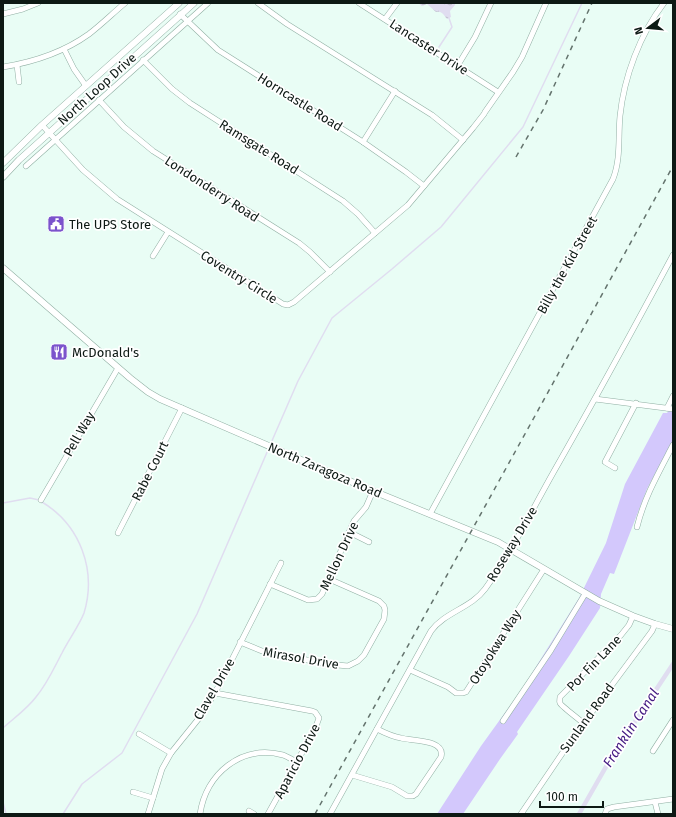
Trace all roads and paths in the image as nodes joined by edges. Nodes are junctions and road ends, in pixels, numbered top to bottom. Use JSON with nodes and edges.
{"nodes":[{"id":1,"x":38,"y":3,"type":"edge"},
{"id":2,"x":125,"y":3,"type":"edge"},
{"id":3,"x":180,"y":3,"type":"edge"},
{"id":4,"x":194,"y":3,"type":"edge"},
{"id":5,"x":208,"y":3,"type":"edge"},
{"id":6,"x":258,"y":3,"type":"edge"},
{"id":7,"x":359,"y":3,"type":"edge"},
{"id":8,"x":397,"y":3,"type":"edge"},
{"id":9,"x":491,"y":3,"type":"edge"},
{"id":10,"x":546,"y":3,"type":"edge"},
{"id":11,"x":664,"y":3,"type":"edge"},
{"id":12,"x":3,"y":14,"type":"edge"},
{"id":13,"x":180,"y":14,"type":"junction"},
{"id":14,"x":385,"y":19,"type":"junction"},
{"id":15,"x":187,"y":21,"type":"junction"},
{"id":16,"x":64,"y":49,"type":"junction"},
{"id":17,"x":143,"y":60,"type":"junction"},
{"id":18,"x":17,"y":65,"type":"junction"},
{"id":19,"x":458,"y":65,"type":"junction"},
{"id":20,"x":3,"y":67,"type":"edge"},
{"id":21,"x":19,"y":82,"type":"dead end"},
{"id":22,"x":86,"y":86,"type":"junction"},
{"id":23,"x":395,"y":91,"type":"junction"},
{"id":24,"x":498,"y":92,"type":"junction"},
{"id":25,"x":99,"y":100,"type":"junction"},
{"id":26,"x":42,"y":125,"type":"junction"},
{"id":27,"x":49,"y":133,"type":"junction"},
{"id":28,"x":55,"y":140,"type":"junction"},
{"id":29,"x":463,"y":140,"type":"junction"},
{"id":30,"x":363,"y":142,"type":"junction"},
{"id":31,"x":3,"y":164,"type":"edge"},
{"id":32,"x":26,"y":166,"type":"dead end"},
{"id":33,"x":3,"y":177,"type":"edge"},
{"id":34,"x":424,"y":186,"type":"junction"},
{"id":35,"x":168,"y":232,"type":"junction"},
{"id":36,"x":375,"y":234,"type":"junction"},
{"id":37,"x":673,"y":255,"type":"edge"},
{"id":38,"x":153,"y":256,"type":"dead end"},
{"id":39,"x":3,"y":268,"type":"edge"},
{"id":40,"x":330,"y":272,"type":"junction"},
{"id":41,"x":118,"y":368,"type":"junction"},
{"id":42,"x":673,"y":396,"type":"edge"},
{"id":43,"x":595,"y":398,"type":"junction"},
{"id":44,"x":636,"y":403,"type":"junction"},
{"id":45,"x":182,"y":408,"type":"junction"},
{"id":46,"x":667,"y":408,"type":"junction"},
{"id":47,"x":673,"y":408,"type":"edge"},
{"id":48,"x":673,"y":445,"type":"edge"},
{"id":49,"x":615,"y":468,"type":"dead end"},
{"id":50,"x":373,"y":491,"type":"junction"},
{"id":51,"x":41,"y":500,"type":"dead end"},
{"id":52,"x":430,"y":514,"type":"junction"},
{"id":53,"x":637,"y":527,"type":"dead end"},
{"id":54,"x":350,"y":532,"type":"junction"},
{"id":55,"x":118,"y":533,"type":"dead end"},
{"id":56,"x":369,"y":542,"type":"dead end"},
{"id":57,"x":510,"y":549,"type":"junction"},
{"id":58,"x":281,"y":563,"type":"dead end"},
{"id":59,"x":544,"y":569,"type":"junction"},
{"id":60,"x":329,"y":579,"type":"junction"},
{"id":61,"x":270,"y":584,"type":"junction"},
{"id":62,"x":585,"y":594,"type":"junction"},
{"id":63,"x":633,"y":616,"type":"junction"},
{"id":64,"x":655,"y":624,"type":"junction"},
{"id":65,"x":673,"y":628,"type":"edge"},
{"id":66,"x":240,"y":642,"type":"junction"},
{"id":67,"x":410,"y":670,"type":"junction"},
{"id":68,"x":215,"y":693,"type":"junction"},
{"id":69,"x":673,"y":720,"type":"edge"},
{"id":70,"x":503,"y":721,"type":"dead end"},
{"id":71,"x":583,"y":723,"type":"junction"},
{"id":72,"x":377,"y":729,"type":"junction"},
{"id":73,"x":666,"y":730,"type":"junction"},
{"id":74,"x":673,"y":730,"type":"edge"},
{"id":75,"x":139,"y":734,"type":"dead end"},
{"id":76,"x":653,"y":751,"type":"dead end"},
{"id":77,"x":171,"y":753,"type":"junction"},
{"id":78,"x":297,"y":762,"type":"junction"},
{"id":79,"x":352,"y":775,"type":"junction"},
{"id":80,"x":133,"y":792,"type":"dead end"},
{"id":81,"x":153,"y":798,"type":"junction"},
{"id":82,"x":673,"y":799,"type":"edge"},
{"id":83,"x":656,"y":802,"type":"junction"},
{"id":84,"x":606,"y":812,"type":"edge"},
{"id":85,"x":148,"y":814,"type":"edge"},
{"id":86,"x":200,"y":814,"type":"edge"},
{"id":87,"x":268,"y":814,"type":"edge"},
{"id":88,"x":330,"y":814,"type":"edge"},
{"id":89,"x":521,"y":814,"type":"edge"},
{"id":90,"x":658,"y":814,"type":"edge"}],
"edges":[{"from":1,"to":12,"type":"street"},
{"from":2,"to":16,"type":"street"},
{"from":3,"to":22,"type":"main road","name":"North Loop Drive"},
{"from":4,"to":13,"type":"main road","name":"North Loop Drive"},
{"from":5,"to":15,"type":"street"},
{"from":6,"to":23,"type":"street"},
{"from":7,"to":14,"type":"street","name":"Lancaster Drive"},
{"from":8,"to":14,"type":"street"},
{"from":9,"to":19,"type":"street"},
{"from":10,"to":24,"type":"street","name":"Coventry Circle"},
{"from":11,"to":52,"type":"street","name":"Billy the Kid Street"},
{"from":13,"to":15,"type":"street","name":"Horncastle Road"},
{"from":13,"to":27,"type":"main road","name":"North Loop Drive"},
{"from":14,"to":19,"type":"street","name":"Lancaster Drive"},
{"from":15,"to":17,"type":"street"},
{"from":15,"to":30,"type":"street","name":"Horncastle Road"},
{"from":16,"to":18,"type":"street"},
{"from":16,"to":22,"type":"street"},
{"from":17,"to":25,"type":"street"},
{"from":17,"to":36,"type":"street","name":"Ramsgate Road"},
{"from":18,"to":20,"type":"street"},
{"from":18,"to":21,"type":"street"},
{"from":19,"to":24,"type":"street","name":"Lancaster Drive"},
{"from":22,"to":26,"type":"main road","name":"North Loop Drive"},
{"from":23,"to":29,"type":"street"},
{"from":23,"to":30,"type":"street"},
{"from":24,"to":29,"type":"street","name":"Coventry Circle"},
{"from":25,"to":28,"type":"street"},
{"from":25,"to":40,"type":"street","name":"Londonderry Road"},
{"from":26,"to":27,"type":"street","name":"Coventry Circle"},
{"from":26,"to":31,"type":"main road","name":"North Loop Drive"},
{"from":27,"to":28,"type":"street","name":"Coventry Circle"},
{"from":27,"to":33,"type":"main road","name":"North Loop Drive"},
{"from":28,"to":32,"type":"street"},
{"from":28,"to":35,"type":"street","name":"Coventry Circle"},
{"from":29,"to":34,"type":"street","name":"Coventry Circle"},
{"from":30,"to":34,"type":"street","name":"Horncastle Road"},
{"from":34,"to":36,"type":"street","name":"Coventry Circle"},
{"from":35,"to":38,"type":"street"},
{"from":35,"to":40,"type":"street","name":"Coventry Circle"},
{"from":36,"to":40,"type":"street","name":"Coventry Circle"},
{"from":37,"to":43,"type":"street","name":"Roseway Drive"},
{"from":39,"to":41,"type":"main road","name":"North Zaragoza Road"},
{"from":41,"to":45,"type":"main road","name":"North Zaragoza Road"},
{"from":41,"to":51,"type":"street","name":"Pell Way"},
{"from":42,"to":46,"type":"street"},
{"from":43,"to":44,"type":"street"},
{"from":43,"to":57,"type":"street","name":"Roseway Drive"},
{"from":44,"to":46,"type":"street"},
{"from":44,"to":49,"type":"street"},
{"from":45,"to":50,"type":"main road","name":"North Zaragoza Road"},
{"from":45,"to":55,"type":"street","name":"Rabe Court"},
{"from":46,"to":47,"type":"street"},
{"from":48,"to":53,"type":"street"},
{"from":50,"to":52,"type":"main road","name":"North Zaragoza Road"},
{"from":50,"to":54,"type":"street","name":"Mellon Drive"},
{"from":52,"to":57,"type":"main road","name":"North Zaragoza Road"},
{"from":54,"to":56,"type":"street"},
{"from":54,"to":60,"type":"street","name":"Mellon Drive"},
{"from":57,"to":59,"type":"main road","name":"North Zaragoza Road"},
{"from":57,"to":67,"type":"street","name":"Roseway Drive"},
{"from":58,"to":61,"type":"street","name":"Clavel Drive"},
{"from":59,"to":62,"type":"main road","name":"North Zaragoza Road"},
{"from":59,"to":67,"type":"street","name":"Otoyokwa Way"},
{"from":60,"to":61,"type":"street","name":"Mellon Drive"},
{"from":60,"to":66,"type":"street","name":"Mirasol Drive"},
{"from":61,"to":66,"type":"street","name":"Clavel Drive"},
{"from":62,"to":63,"type":"main road","name":"North Zaragoza Road"},
{"from":62,"to":70,"type":"street"},
{"from":63,"to":64,"type":"main road","name":"North Zaragoza Road"},
{"from":63,"to":71,"type":"street","name":"Por Fin Lane"},
{"from":64,"to":65,"type":"main road","name":"North Zaragoza Road"},
{"from":64,"to":71,"type":"street","name":"Sunland Road"},
{"from":66,"to":68,"type":"street","name":"Clavel Drive"},
{"from":67,"to":72,"type":"street","name":"Roseway Drive"},
{"from":68,"to":77,"type":"street","name":"Clavel Drive"},
{"from":68,"to":78,"type":"street","name":"Aparicio Drive"},
{"from":69,"to":73,"type":"street"},
{"from":71,"to":89,"type":"street","name":"Sunland Road"},
{"from":72,"to":79,"type":"street","name":"Roseway Drive"},
{"from":72,"to":79,"type":"street"},
{"from":73,"to":74,"type":"street"},
{"from":73,"to":76,"type":"street"},
{"from":75,"to":77,"type":"street"},
{"from":77,"to":81,"type":"street","name":"Clavel Drive"},
{"from":78,"to":86,"type":"street"},
{"from":78,"to":87,"type":"street","name":"Aparicio Drive"},
{"from":79,"to":88,"type":"street","name":"Roseway Drive"},
{"from":80,"to":81,"type":"street"},
{"from":81,"to":85,"type":"street","name":"Clavel Drive"},
{"from":82,"to":83,"type":"street"},
{"from":83,"to":84,"type":"street"},
{"from":83,"to":90,"type":"street"}]}
